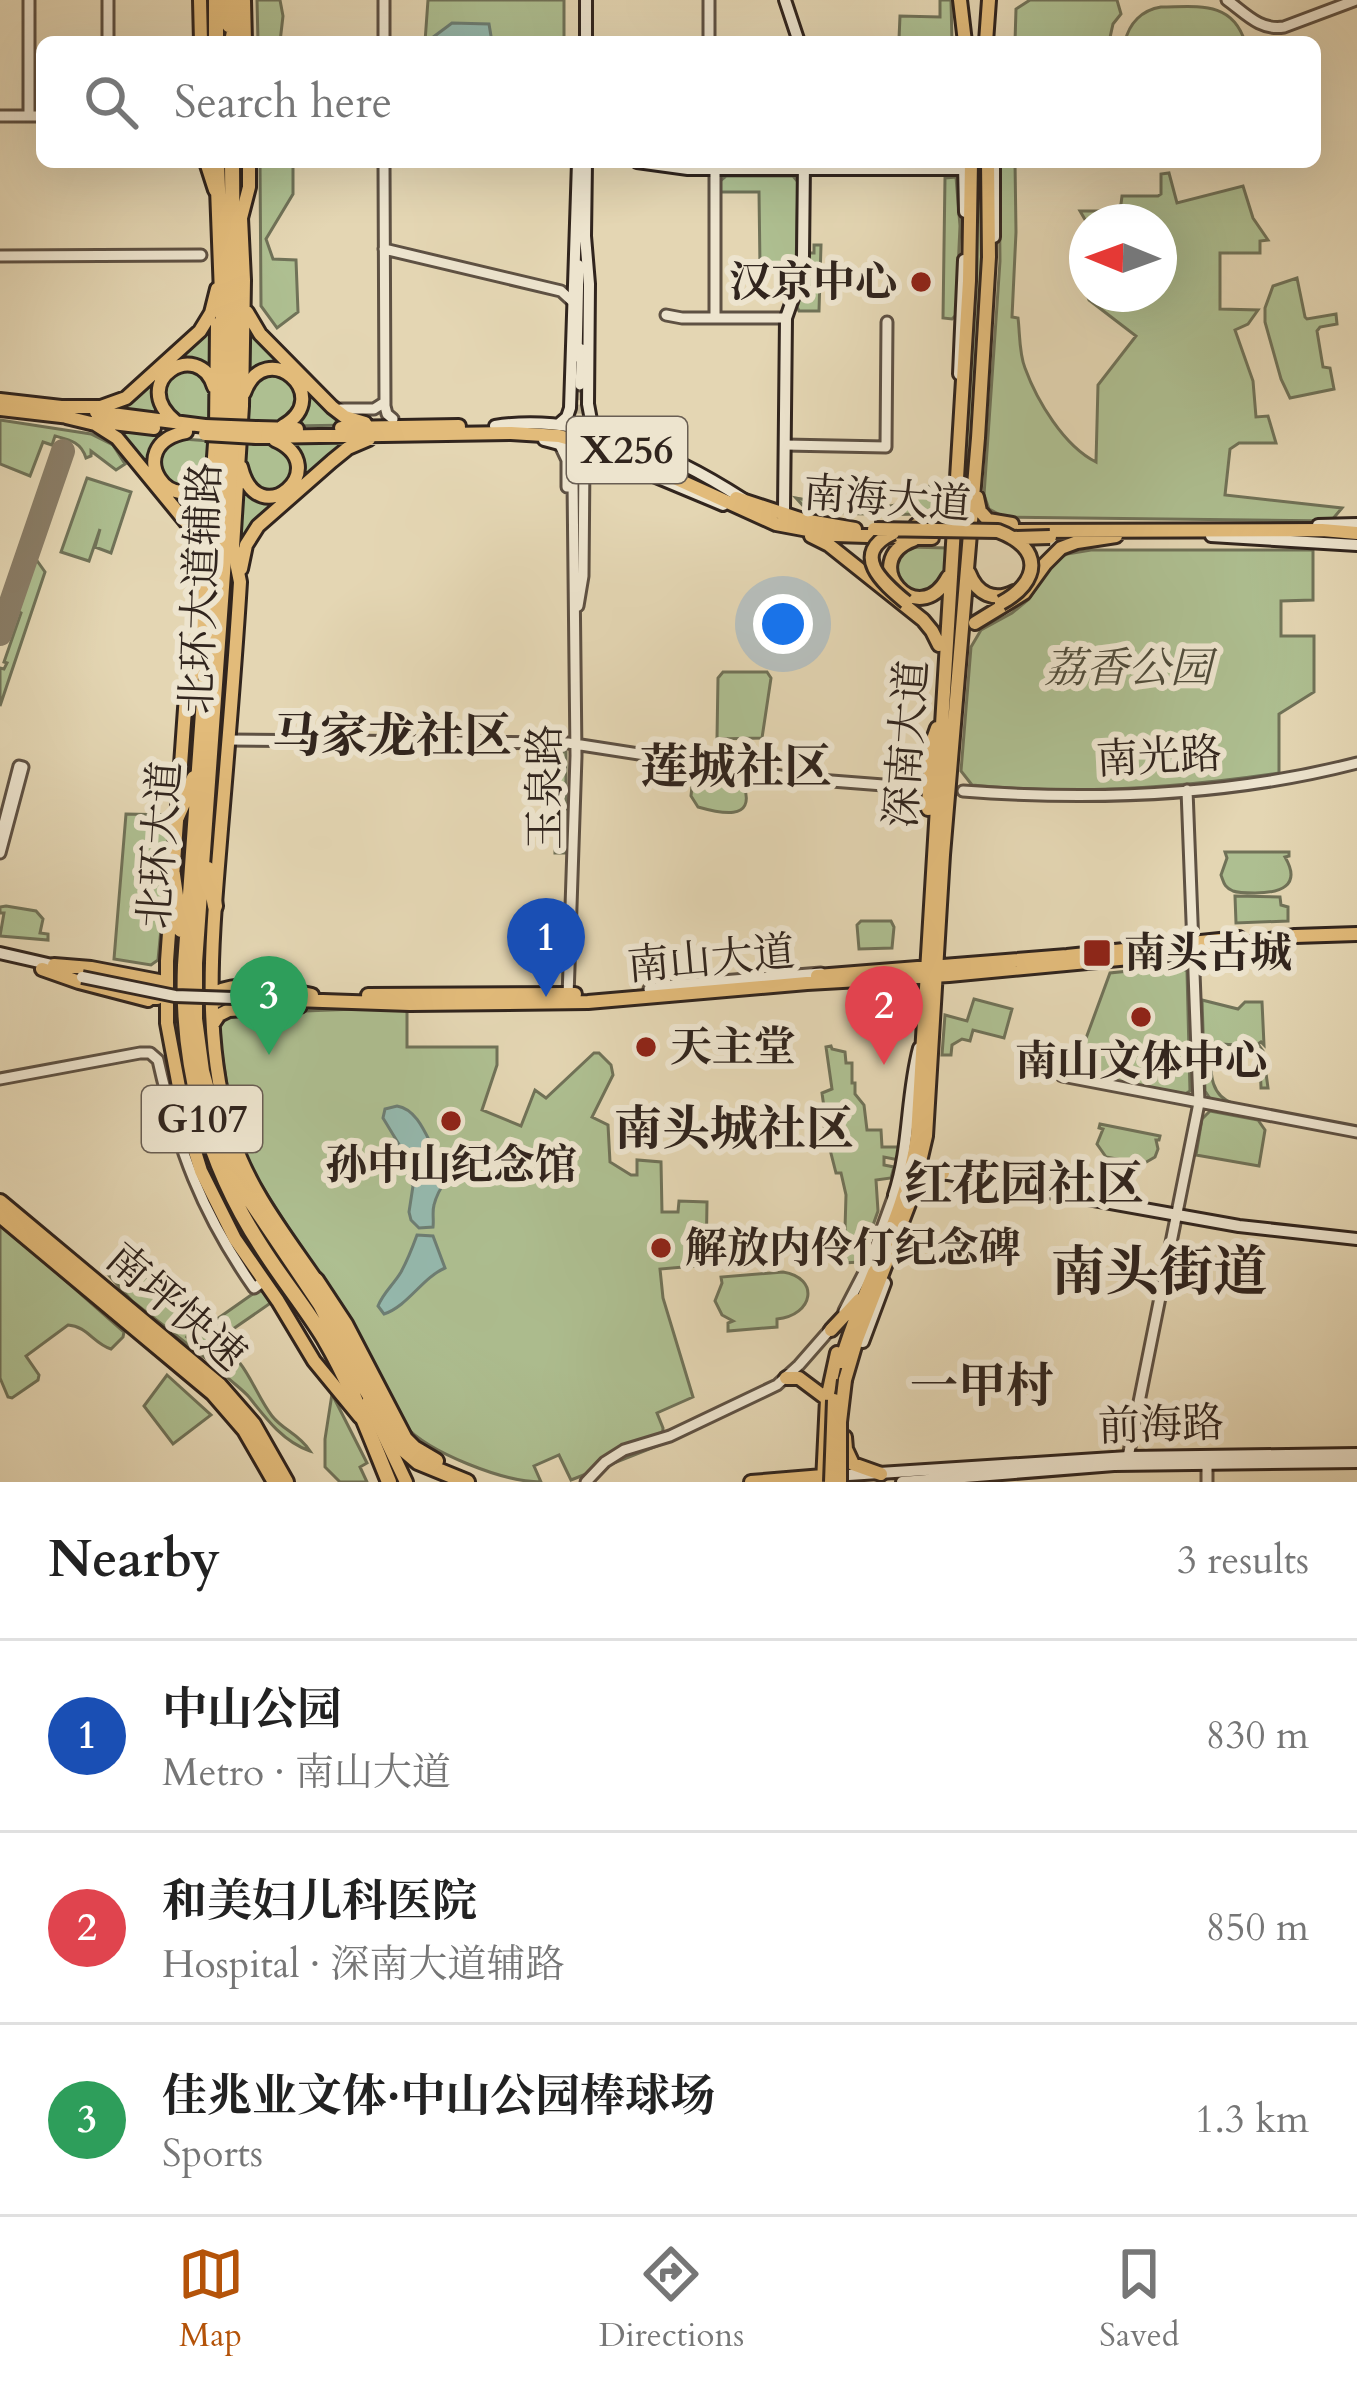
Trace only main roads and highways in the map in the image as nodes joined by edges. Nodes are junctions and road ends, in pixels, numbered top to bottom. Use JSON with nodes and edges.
{"nodes":[{"id":1,"x":200,"y":0,"type":"edge"},
{"id":2,"x":216,"y":0,"type":"edge"},
{"id":3,"x":228,"y":0,"type":"edge"},
{"id":4,"x":242,"y":0,"type":"edge"},
{"id":5,"x":583,"y":0,"type":"edge"},
{"id":6,"x":785,"y":0,"type":"edge"},
{"id":7,"x":962,"y":0,"type":"edge"},
{"id":8,"x":987,"y":0,"type":"edge"},
{"id":9,"x":201,"y":36,"type":"edge"},
{"id":10,"x":216,"y":36,"type":"edge"},
{"id":11,"x":231,"y":36,"type":"edge"},
{"id":12,"x":233,"y":36,"type":"edge"},
{"id":13,"x":245,"y":36,"type":"edge"},
{"id":14,"x":582,"y":36,"type":"edge"},
{"id":15,"x":797,"y":36,"type":"edge"},
{"id":16,"x":964,"y":36,"type":"edge"},
{"id":17,"x":987,"y":36,"type":"edge"},
{"id":18,"x":208,"y":168,"type":"edge"},
{"id":19,"x":218,"y":168,"type":"edge"},
{"id":20,"x":234,"y":168,"type":"edge"},
{"id":21,"x":235,"y":168,"type":"edge"},
{"id":22,"x":249,"y":168,"type":"edge"},
{"id":23,"x":804,"y":168,"type":"edge"},
{"id":24,"x":967,"y":168,"type":"edge"},
{"id":25,"x":967,"y":168,"type":"edge"},
{"id":26,"x":990,"y":168,"type":"edge"},
{"id":27,"x":990,"y":168,"type":"edge"},
{"id":28,"x":581,"y":169,"type":"edge"},
{"id":29,"x":220,"y":208,"type":"junction"},
{"id":30,"x":241,"y":218,"type":"junction"},
{"id":31,"x":965,"y":225,"type":"joint"},
{"id":32,"x":581,"y":236,"type":"junction"},
{"id":33,"x":220,"y":238,"type":"junction"},
{"id":34,"x":994,"y":241,"type":"joint"},
{"id":35,"x":964,"y":253,"type":"junction"},
{"id":36,"x":244,"y":280,"type":"junction"},
{"id":37,"x":969,"y":281,"type":"junction"},
{"id":38,"x":217,"y":289,"type":"junction"},
{"id":39,"x":986,"y":300,"type":"junction"},
{"id":40,"x":990,"y":328,"type":"junction"},
{"id":41,"x":988,"y":350,"type":"junction"},
{"id":42,"x":982,"y":372,"type":"junction"},
{"id":43,"x":576,"y":390,"type":"junction"},
{"id":44,"x":588,"y":398,"type":"junction"},
{"id":45,"x":217,"y":400,"type":"junction"},
{"id":46,"x":0,"y":406,"type":"edge"},
{"id":47,"x":242,"y":406,"type":"junction"},
{"id":48,"x":64,"y":412,"type":"junction"},
{"id":49,"x":961,"y":412,"type":"junction"},
{"id":50,"x":559,"y":424,"type":"junction"},
{"id":51,"x":495,"y":426,"type":"junction"},
{"id":52,"x":395,"y":427,"type":"junction"},
{"id":53,"x":184,"y":428,"type":"junction"},
{"id":54,"x":595,"y":432,"type":"junction"},
{"id":55,"x":264,"y":433,"type":"junction"},
{"id":56,"x":511,"y":434,"type":"junction"},
{"id":57,"x":978,"y":438,"type":"junction"},
{"id":58,"x":612,"y":444,"type":"junction"},
{"id":59,"x":239,"y":450,"type":"junction"},
{"id":60,"x":214,"y":459,"type":"junction"},
{"id":61,"x":976,"y":467,"type":"junction"},
{"id":62,"x":750,"y":508,"type":"junction"},
{"id":63,"x":777,"y":509,"type":"junction"},
{"id":64,"x":776,"y":524,"type":"junction"},
{"id":65,"x":1357,"y":524,"type":"edge"},
{"id":66,"x":906,"y":530,"type":"junction"},
{"id":67,"x":1050,"y":531,"type":"junction"},
{"id":68,"x":1215,"y":533,"type":"junction"},
{"id":69,"x":995,"y":535,"type":"junction"},
{"id":70,"x":1117,"y":536,"type":"junction"},
{"id":71,"x":932,"y":538,"type":"junction"},
{"id":72,"x":1357,"y":541,"type":"edge"},
{"id":73,"x":233,"y":547,"type":"junction"},
{"id":74,"x":967,"y":559,"type":"junction"},
{"id":75,"x":951,"y":564,"type":"junction"},
{"id":76,"x":206,"y":571,"type":"junction"},
{"id":77,"x":240,"y":582,"type":"junction"},
{"id":78,"x":1006,"y":603,"type":"junction"},
{"id":79,"x":948,"y":622,"type":"junction"},
{"id":80,"x":960,"y":647,"type":"junction"},
{"id":81,"x":939,"y":651,"type":"junction"},
{"id":82,"x":200,"y":653,"type":"junction"},
{"id":83,"x":218,"y":661,"type":"junction"},
{"id":84,"x":956,"y":703,"type":"junction"},
{"id":85,"x":942,"y":716,"type":"junction"},
{"id":86,"x":935,"y":736,"type":"junction"},
{"id":87,"x":939,"y":761,"type":"junction"},
{"id":88,"x":199,"y":768,"type":"junction"},
{"id":89,"x":178,"y":818,"type":"junction"},
{"id":90,"x":203,"y":846,"type":"junction"},
{"id":91,"x":937,"y":859,"type":"junction"},
{"id":92,"x":173,"y":875,"type":"junction"},
{"id":93,"x":949,"y":880,"type":"junction"},
{"id":94,"x":214,"y":906,"type":"junction"},
{"id":95,"x":1357,"y":930,"type":"edge"},
{"id":96,"x":932,"y":944,"type":"junction"},
{"id":97,"x":4,"y":957,"type":"edge"},
{"id":98,"x":166,"y":961,"type":"junction"},
{"id":99,"x":212,"y":963,"type":"junction"},
{"id":100,"x":185,"y":965,"type":"junction"},
{"id":101,"x":48,"y":967,"type":"junction"},
{"id":102,"x":930,"y":971,"type":"junction"},
{"id":103,"x":904,"y":973,"type":"junction"},
{"id":104,"x":140,"y":976,"type":"junction"},
{"id":105,"x":828,"y":979,"type":"junction"},
{"id":106,"x":236,"y":987,"type":"junction"},
{"id":107,"x":650,"y":993,"type":"junction"},
{"id":108,"x":924,"y":995,"type":"junction"},
{"id":109,"x":570,"y":997,"type":"junction"},
{"id":110,"x":141,"y":998,"type":"junction"},
{"id":111,"x":294,"y":998,"type":"joint"},
{"id":112,"x":315,"y":998,"type":"junction"},
{"id":113,"x":382,"y":1004,"type":"junction"},
{"id":114,"x":239,"y":1009,"type":"junction"},
{"id":115,"x":167,"y":1023,"type":"junction"},
{"id":116,"x":212,"y":1025,"type":"junction"},
{"id":117,"x":921,"y":1039,"type":"junction"},
{"id":118,"x":926,"y":1136,"type":"junction"},
{"id":119,"x":234,"y":1142,"type":"junction"},
{"id":120,"x":917,"y":1165,"type":"junction"},
{"id":121,"x":943,"y":1170,"type":"junction"},
{"id":122,"x":244,"y":1191,"type":"junction"},
{"id":123,"x":894,"y":1195,"type":"joint"},
{"id":124,"x":912,"y":1196,"type":"junction"},
{"id":125,"x":0,"y":1202,"type":"edge"},
{"id":126,"x":0,"y":1215,"type":"edge"},
{"id":127,"x":899,"y":1230,"type":"junction"},
{"id":128,"x":1355,"y":1236,"type":"edge"},
{"id":129,"x":884,"y":1242,"type":"junction"},
{"id":130,"x":884,"y":1270,"type":"junction"},
{"id":131,"x":316,"y":1280,"type":"joint"},
{"id":132,"x":864,"y":1294,"type":"junction"},
{"id":133,"x":854,"y":1319,"type":"junction"},
{"id":134,"x":831,"y":1330,"type":"road end"},
{"id":135,"x":863,"y":1342,"type":"junction"},
{"id":136,"x":786,"y":1378,"type":"road end"},
{"id":137,"x":841,"y":1381,"type":"junction"},
{"id":138,"x":826,"y":1399,"type":"junction"},
{"id":139,"x":372,"y":1434,"type":"junction"},
{"id":140,"x":845,"y":1436,"type":"junction"},
{"id":141,"x":824,"y":1455,"type":"junction"},
{"id":142,"x":1128,"y":1461,"type":"junction"},
{"id":143,"x":1357,"y":1461,"type":"edge"},
{"id":144,"x":398,"y":1469,"type":"edge"},
{"id":145,"x":881,"y":1474,"type":"junction"},
{"id":146,"x":802,"y":1477,"type":"junction"},
{"id":147,"x":835,"y":1480,"type":"edge"},
{"id":148,"x":270,"y":1482,"type":"edge"},
{"id":149,"x":290,"y":1482,"type":"edge"},
{"id":150,"x":406,"y":1482,"type":"edge"},
{"id":151,"x":466,"y":1482,"type":"edge"},
{"id":152,"x":485,"y":1482,"type":"edge"},
{"id":153,"x":751,"y":1482,"type":"edge"},
{"id":154,"x":902,"y":1482,"type":"edge"}],
"edges":[{"from":1,"to":9,"type":"main road"},
{"from":2,"to":10,"type":"highway"},
{"from":3,"to":11,"type":"highway"},
{"from":4,"to":12,"type":"highway"},
{"from":4,"to":13,"type":"main road"},
{"from":5,"to":14,"type":"main road"},
{"from":6,"to":15,"type":"main road"},
{"from":7,"to":16,"type":"main road"},
{"from":8,"to":17,"type":"main road"},
{"from":18,"to":29,"type":"main road"},
{"from":19,"to":29,"type":"highway","name":"北环大道","number":"G107"},
{"from":20,"to":83,"type":"highway","name":"北环大道","number":"G107"},
{"from":21,"to":30,"type":"highway"},
{"from":22,"to":30,"type":"main road","name":"北环大道辅路"},
{"from":23,"to":63,"type":"main road"},
{"from":24,"to":31,"type":"main road"},
{"from":25,"to":37,"type":"main road","name":"深南大道"},
{"from":26,"to":34,"type":"main road"},
{"from":27,"to":39,"type":"main road","name":"深南大道"},
{"from":28,"to":32,"type":"main road"},
{"from":29,"to":33,"type":"highway","name":"北环大道","number":"G107"},
{"from":30,"to":36,"type":"main road","name":"北环大道辅路"},
{"from":31,"to":35,"type":"main road"},
{"from":32,"to":43,"type":"main road"},
{"from":32,"to":44,"type":"main road"},
{"from":33,"to":38,"type":"main road"},
{"from":33,"to":88,"type":"highway","name":"北环大道","number":"G107"},
{"from":34,"to":40,"type":"main road"},
{"from":35,"to":37,"type":"main road"},
{"from":35,"to":49,"type":"main road"},
{"from":36,"to":47,"type":"main road","name":"北环大道辅路"},
{"from":36,"to":52,"type":"main road"},
{"from":37,"to":49,"type":"main road","name":"深南大道"},
{"from":38,"to":45,"type":"main road","name":"北环大道辅路"},
{"from":38,"to":48,"type":"main road"},
{"from":39,"to":40,"type":"main road"},
{"from":39,"to":42,"type":"main road","name":"深南大道"},
{"from":40,"to":41,"type":"main road"},
{"from":41,"to":42,"type":"main road"},
{"from":41,"to":57,"type":"main road"},
{"from":42,"to":57,"type":"main road","name":"深南大道"},
{"from":43,"to":44,"type":"main road"},
{"from":43,"to":50,"type":"main road"},
{"from":44,"to":54,"type":"main road"},
{"from":45,"to":53,"type":"main road"},
{"from":45,"to":60,"type":"main road","name":"北环大道辅路"},
{"from":46,"to":48,"type":"main road","name":"南海大道","number":"X256"},
{"from":47,"to":55,"type":"main road"},
{"from":47,"to":59,"type":"main road","name":"北环大道辅路"},
{"from":48,"to":53,"type":"main road","name":"南海大道","number":"X256"},
{"from":48,"to":76,"type":"main road"},
{"from":49,"to":63,"type":"main road","bridge":true},
{"from":49,"to":75,"type":"main road","name":"深南大道"},
{"from":50,"to":51,"type":"main road"},
{"from":50,"to":54,"type":"main road"},
{"from":51,"to":52,"type":"main road","name":"南海大道","number":"X256"},
{"from":51,"to":58,"type":"main road","name":"南海大道","number":"X256"},
{"from":52,"to":55,"type":"main road","name":"南海大道","number":"X256"},
{"from":52,"to":56,"type":"main road","name":"南海大道","number":"X256"},
{"from":52,"to":77,"type":"main road"},
{"from":53,"to":55,"type":"main road","name":"南海大道","number":"X256","bridge":true},
{"from":53,"to":60,"type":"main road"},
{"from":54,"to":58,"type":"main road"},
{"from":54,"to":62,"type":"main road"},
{"from":55,"to":59,"type":"main road"},
{"from":56,"to":62,"type":"main road"},
{"from":56,"to":62,"type":"main road","name":"南海大道","number":"X256"},
{"from":57,"to":61,"type":"main road","name":"深南大道"},
{"from":58,"to":62,"type":"main road","name":"南海大道","number":"X256"},
{"from":59,"to":73,"type":"main road","name":"北环大道辅路"},
{"from":60,"to":76,"type":"main road","name":"北环大道辅路"},
{"from":61,"to":67,"type":"main road"},
{"from":61,"to":74,"type":"main road","name":"深南大道"},
{"from":62,"to":63,"type":"main road","name":"南海大道","number":"X256"},
{"from":62,"to":64,"type":"main road","name":"南海大道","number":"X256"},
{"from":63,"to":66,"type":"main road","name":"南海大道","number":"X256","bridge":true},
{"from":64,"to":71,"type":"main road","name":"南海大道","number":"X256","bridge":true},
{"from":64,"to":81,"type":"main road","bridge":true},
{"from":65,"to":68,"type":"main road"},
{"from":66,"to":69,"type":"main road","name":"南海大道","number":"X256","bridge":true},
{"from":66,"to":81,"type":"main road","bridge":true},
{"from":67,"to":68,"type":"main road","name":"南海大道","number":"X256"},
{"from":67,"to":69,"type":"main road","name":"南海大道","number":"X256","bridge":true},
{"from":67,"to":70,"type":"main road","name":"南海大道","number":"X256"},
{"from":68,"to":70,"type":"main road","name":"南海大道","number":"X256"},
{"from":68,"to":72,"type":"main road","name":"南海大道","number":"X256"},
{"from":69,"to":71,"type":"main road","name":"南海大道","number":"X256","bridge":true},
{"from":69,"to":74,"type":"main road","bridge":true},
{"from":69,"to":78,"type":"main road","bridge":true},
{"from":70,"to":78,"type":"main road","bridge":true},
{"from":71,"to":75,"type":"main road"},
{"from":73,"to":77,"type":"main road","name":"北环大道辅路"},
{"from":73,"to":83,"type":"highway"},
{"from":74,"to":79,"type":"main road"},
{"from":74,"to":80,"type":"main road","name":"深南大道"},
{"from":75,"to":79,"type":"main road","name":"深南大道"},
{"from":76,"to":82,"type":"main road","name":"北环大道辅路"},
{"from":77,"to":94,"type":"main road","name":"北环大道辅路"},
{"from":78,"to":80,"type":"main road"},
{"from":79,"to":85,"type":"main road","name":"深南大道"},
{"from":80,"to":84,"type":"main road","name":"深南大道"},
{"from":81,"to":86,"type":"main road"},
{"from":82,"to":88,"type":"highway"},
{"from":82,"to":89,"type":"main road","name":"北环大道辅路"},
{"from":83,"to":90,"type":"highway","name":"北环大道","number":"G107"},
{"from":84,"to":91,"type":"main road","name":"深南大道"},
{"from":84,"to":93,"type":"main road"},
{"from":85,"to":86,"type":"main road"},
{"from":85,"to":87,"type":"main road","name":"深南大道"},
{"from":86,"to":87,"type":"main road"},
{"from":86,"to":91,"type":"main road"},
{"from":87,"to":91,"type":"main road","name":"深南大道"},
{"from":88,"to":89,"type":"highway"},
{"from":88,"to":100,"type":"highway","name":"北环大道","number":"G107"},
{"from":89,"to":92,"type":"main road","name":"北环大道辅路"},
{"from":90,"to":94,"type":"highway"},
{"from":90,"to":122,"type":"highway","name":"北环大道","number":"G107"},
{"from":91,"to":93,"type":"main road"},
{"from":91,"to":96,"type":"main road","name":"深南大道"},
{"from":92,"to":98,"type":"main road","name":"北环大道辅路"},
{"from":92,"to":100,"type":"highway"},
{"from":93,"to":96,"type":"main road"},
{"from":94,"to":99,"type":"main road","name":"北环大道辅路"},
{"from":95,"to":102,"type":"main road","name":"南山大道"},
{"from":96,"to":102,"type":"main road","name":"深南大道"},
{"from":96,"to":103,"type":"main road"},
{"from":97,"to":101,"type":"main road","name":"南山大道"},
{"from":98,"to":104,"type":"main road"},
{"from":98,"to":115,"type":"main road","name":"北环大道辅路"},
{"from":99,"to":106,"type":"main road"},
{"from":99,"to":116,"type":"main road","name":"北环大道辅路"},
{"from":100,"to":139,"type":"highway","name":"北环大道","number":"G107"},
{"from":101,"to":104,"type":"main road"},
{"from":101,"to":110,"type":"main road"},
{"from":101,"to":111,"type":"main road","name":"南山大道","bridge":true},
{"from":102,"to":103,"type":"main road","name":"南山大道"},
{"from":102,"to":108,"type":"main road","name":"深南大道"},
{"from":102,"to":118,"type":"main road","name":"深南大道"},
{"from":103,"to":105,"type":"main road","name":"南山大道"},
{"from":103,"to":108,"type":"main road"},
{"from":104,"to":110,"type":"main road"},
{"from":105,"to":107,"type":"main road","name":"南山大道"},
{"from":105,"to":107,"type":"main road","name":"南山大道"},
{"from":106,"to":112,"type":"main road"},
{"from":106,"to":114,"type":"main road"},
{"from":107,"to":109,"type":"main road","name":"南山大道"},
{"from":108,"to":117,"type":"main road","name":"深南大道"},
{"from":109,"to":112,"type":"main road","name":"南山大道"},
{"from":109,"to":113,"type":"main road","name":"南山大道"},
{"from":110,"to":115,"type":"main road"},
{"from":111,"to":112,"type":"main road","name":"南山大道"},
{"from":112,"to":113,"type":"main road","name":"南山大道"},
{"from":113,"to":114,"type":"main road"},
{"from":114,"to":116,"type":"main road"},
{"from":115,"to":139,"type":"main road","name":"北环大道辅路"},
{"from":116,"to":119,"type":"main road","name":"北环大道辅路"},
{"from":117,"to":120,"type":"main road","name":"深南大道"},
{"from":117,"to":123,"type":"main road"},
{"from":118,"to":120,"type":"main road","name":"深南大道"},
{"from":118,"to":121,"type":"main road"},
{"from":119,"to":122,"type":"highway"},
{"from":119,"to":131,"type":"main road","name":"北环大道辅路"},
{"from":120,"to":121,"type":"main road"},
{"from":120,"to":124,"type":"main road","name":"深南大道"},
{"from":120,"to":129,"type":"main road","name":"深南大道"},
{"from":121,"to":124,"type":"main road"},
{"from":121,"to":128,"type":"main road"},
{"from":122,"to":144,"type":"highway","name":"北环大道","number":"G107"},
{"from":123,"to":129,"type":"main road"},
{"from":124,"to":127,"type":"main road","name":"深南大道"},
{"from":125,"to":149,"type":"highway","name":"南坪快速"},
{"from":126,"to":148,"type":"highway","name":"南坪快速"},
{"from":127,"to":130,"type":"main road","name":"深南大道"},
{"from":127,"to":135,"type":"main road"},
{"from":129,"to":132,"type":"main road","name":"深南大道"},
{"from":130,"to":135,"type":"main road","name":"深南大道"},
{"from":130,"to":137,"type":"main road","name":"深南大道"},
{"from":131,"to":144,"type":"highway"},
{"from":132,"to":133,"type":"main road","name":"深南大道"},
{"from":132,"to":134,"type":"main road"},
{"from":133,"to":137,"type":"main road","name":"深南大道"},
{"from":133,"to":138,"type":"main road","name":"深南大道"},
{"from":135,"to":140,"type":"main road","name":"深南大道"},
{"from":136,"to":138,"type":"main road"},
{"from":137,"to":147,"type":"main road","name":"深南大道","bridge":true},
{"from":138,"to":141,"type":"main road","name":"深南大道"},
{"from":139,"to":144,"type":"highway","number":"G107"},
{"from":140,"to":145,"type":"main road"},
{"from":140,"to":147,"type":"main road","name":"深南大道"},
{"from":141,"to":146,"type":"main road"},
{"from":141,"to":147,"type":"main road","name":"深南大道"},
{"from":142,"to":143,"type":"main road","name":"前海路"},
{"from":142,"to":143,"type":"main road","name":"前海路"},
{"from":142,"to":145,"type":"main road","name":"前海路"},
{"from":142,"to":154,"type":"main road","name":"前海路"},
{"from":144,"to":150,"type":"main road"},
{"from":144,"to":151,"type":"highway"},
{"from":144,"to":152,"type":"highway"},
{"from":145,"to":147,"type":"main road","name":"前海路"},
{"from":146,"to":147,"type":"main road","name":"前海路"},
{"from":146,"to":153,"type":"main road","name":"前海路"}]}
